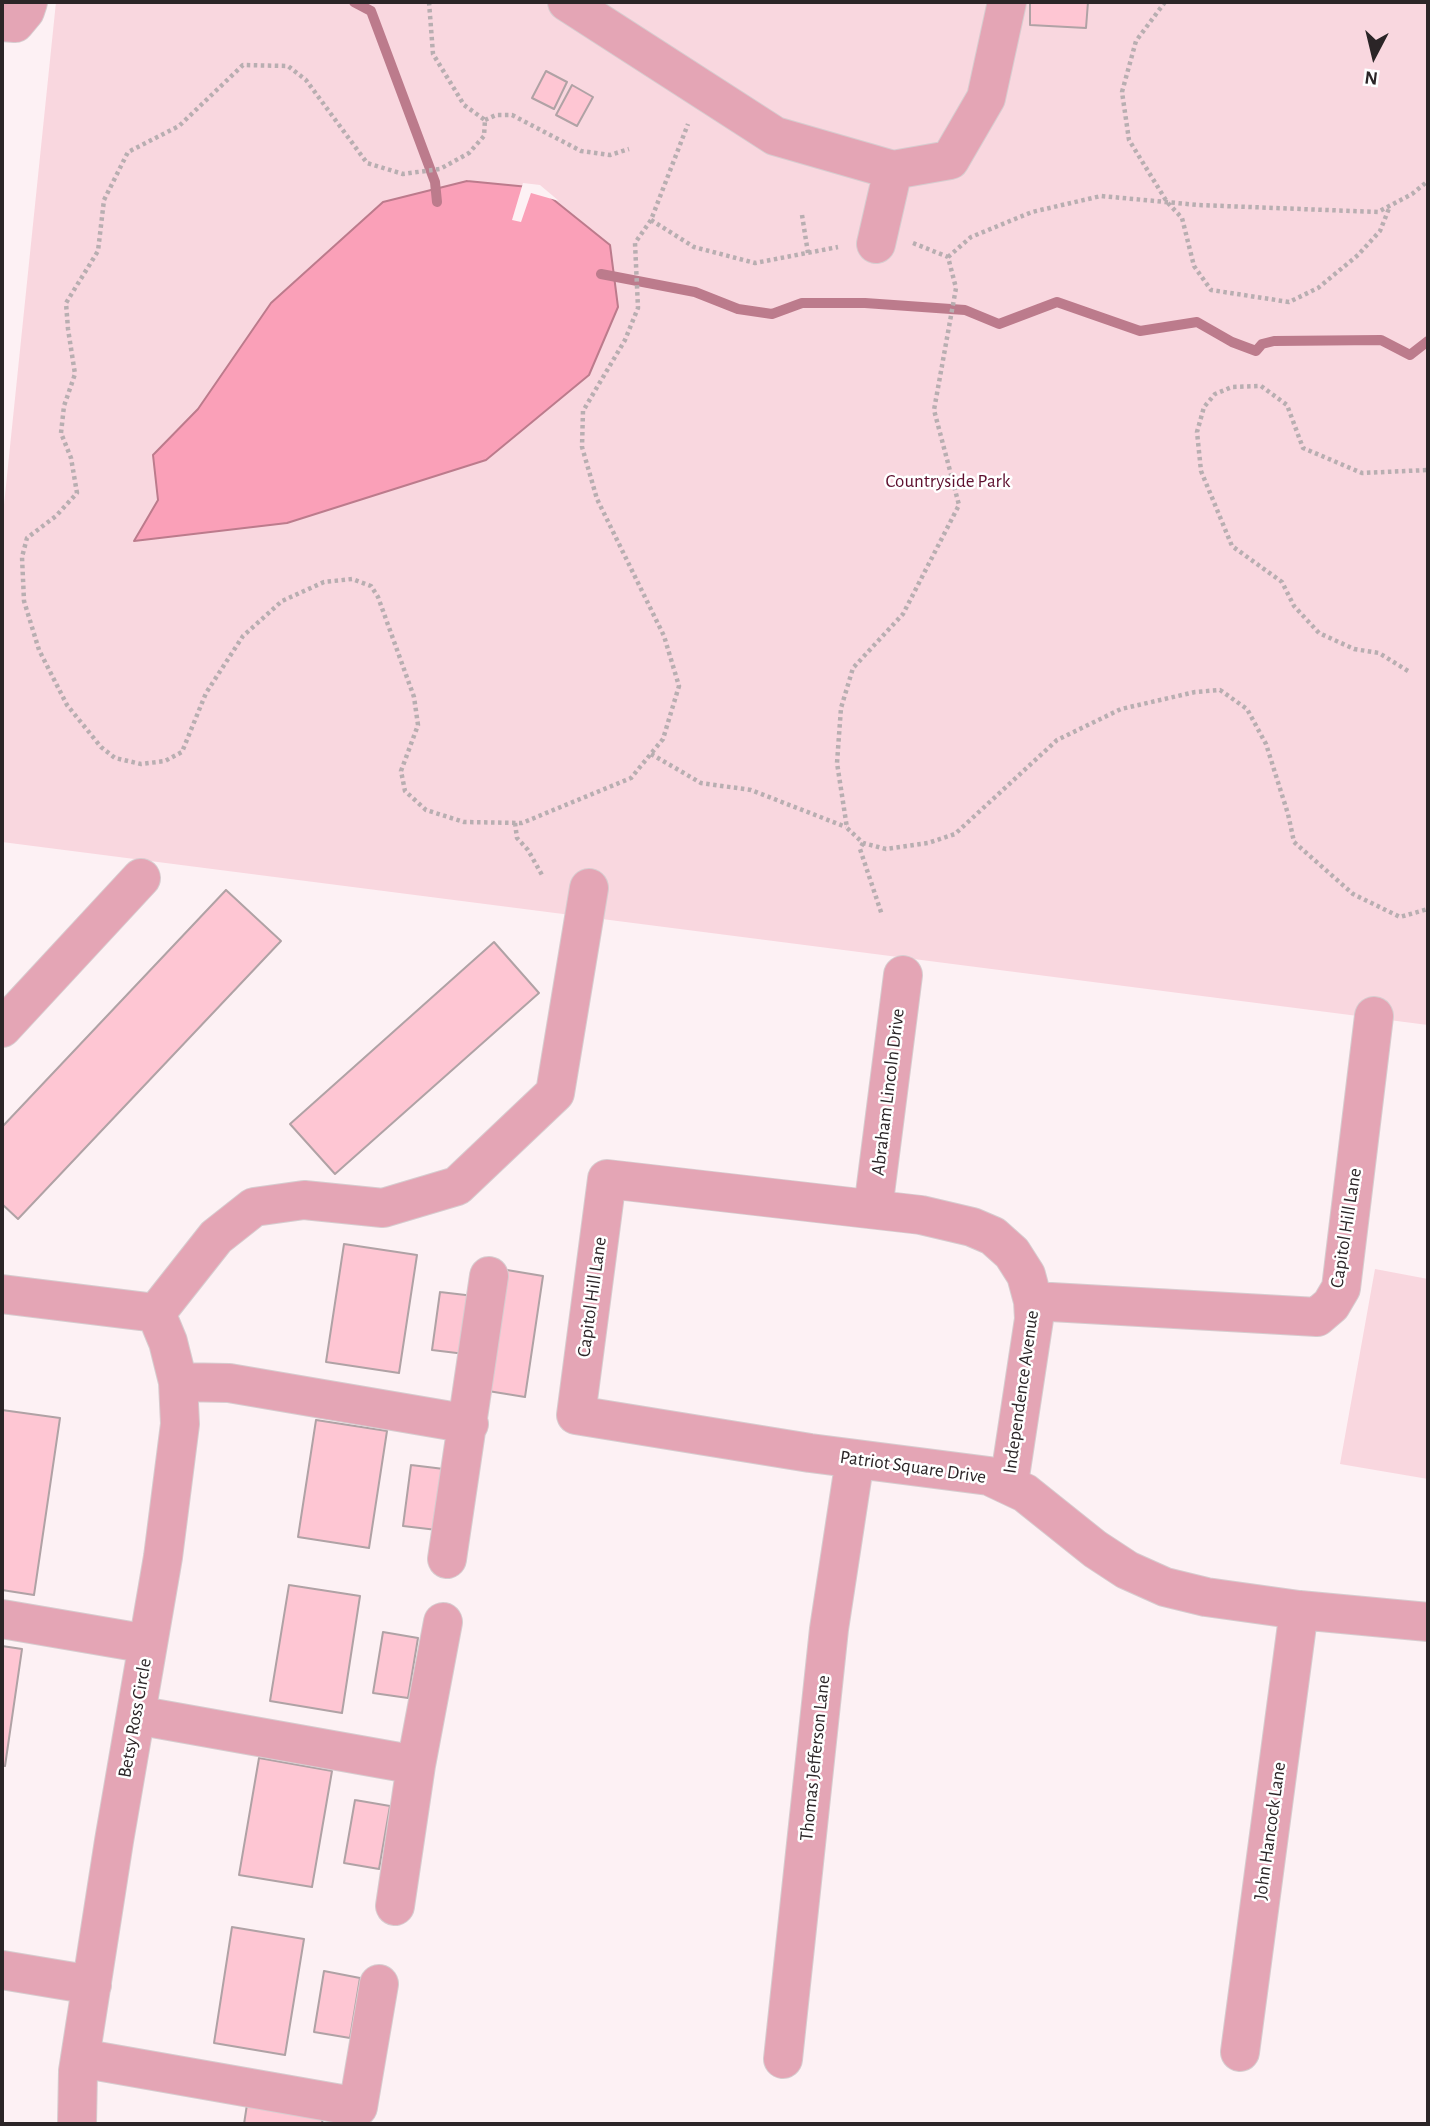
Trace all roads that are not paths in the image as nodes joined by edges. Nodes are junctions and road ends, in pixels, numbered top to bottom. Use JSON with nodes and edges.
{"nodes":[{"id":1,"x":28,"y":2,"type":"edge"},
{"id":2,"x":567,"y":2,"type":"edge"},
{"id":3,"x":1007,"y":2,"type":"edge"},
{"id":4,"x":2,"y":22,"type":"edge"},
{"id":5,"x":893,"y":170,"type":"junction"},
{"id":6,"x":876,"y":244,"type":"road end"},
{"id":7,"x":141,"y":878,"type":"dead end"},
{"id":8,"x":589,"y":888,"type":"dead end"},
{"id":9,"x":903,"y":975,"type":"dead end"},
{"id":10,"x":1374,"y":1016,"type":"dead end"},
{"id":11,"x":2,"y":1028,"type":"edge"},
{"id":12,"x":873,"y":1209,"type":"junction"},
{"id":13,"x":489,"y":1276,"type":"dead end"},
{"id":14,"x":2,"y":1294,"type":"edge"},
{"id":15,"x":1033,"y":1301,"type":"junction"},
{"id":16,"x":156,"y":1313,"type":"junction"},
{"id":17,"x":178,"y":1382,"type":"junction"},
{"id":18,"x":576,"y":1415,"type":"joint"},
{"id":19,"x":468,"y":1424,"type":"junction"},
{"id":20,"x":855,"y":1459,"type":"junction"},
{"id":21,"x":1009,"y":1483,"type":"junction"},
{"id":22,"x":447,"y":1559,"type":"dead end"},
{"id":23,"x":1299,"y":1610,"type":"junction"},
{"id":24,"x":2,"y":1619,"type":"edge"},
{"id":25,"x":443,"y":1622,"type":"dead end"},
{"id":26,"x":1428,"y":1622,"type":"edge"},
{"id":27,"x":148,"y":1644,"type":"junction"},
{"id":28,"x":136,"y":1715,"type":"junction"},
{"id":29,"x":416,"y":1765,"type":"junction"},
{"id":30,"x":395,"y":1906,"type":"dead end"},
{"id":31,"x":2,"y":1970,"type":"edge"},
{"id":32,"x":379,"y":1984,"type":"dead end"},
{"id":33,"x":92,"y":1985,"type":"junction"},
{"id":34,"x":1240,"y":2052,"type":"dead end"},
{"id":35,"x":80,"y":2058,"type":"junction"},
{"id":36,"x":783,"y":2059,"type":"dead end"},
{"id":37,"x":77,"y":2124,"type":"edge"}],
"edges":[{"from":1,"to":4,"type":"street"},
{"from":2,"to":5,"type":"street"},
{"from":3,"to":5,"type":"street"},
{"from":5,"to":6,"type":"street"},
{"from":7,"to":11,"type":"street"},
{"from":8,"to":16,"type":"street"},
{"from":9,"to":12,"type":"street","name":"Abraham Lincoln Drive"},
{"from":10,"to":15,"type":"street","name":"Capitol Hill Lane"},
{"from":12,"to":15,"type":"street"},
{"from":12,"to":18,"type":"street","name":"Capitol Hill Lane"},
{"from":13,"to":19,"type":"street"},
{"from":14,"to":16,"type":"street"},
{"from":15,"to":21,"type":"street","name":"Independence Avenue"},
{"from":16,"to":17,"type":"street","name":"Betsy Ross Circle"},
{"from":17,"to":19,"type":"street"},
{"from":17,"to":27,"type":"street","name":"Betsy Ross Circle"},
{"from":18,"to":20,"type":"street","name":"Patriot Square Drive"},
{"from":19,"to":22,"type":"street"},
{"from":20,"to":21,"type":"street","name":"Patriot Square Drive"},
{"from":20,"to":36,"type":"street","name":"Thomas Jefferson Lane"},
{"from":21,"to":23,"type":"street","name":"Patriot Square Drive"},
{"from":23,"to":26,"type":"street","name":"Patriot Square Drive"},
{"from":23,"to":34,"type":"street","name":"John Hancock Lane"},
{"from":24,"to":27,"type":"street"},
{"from":25,"to":29,"type":"street"},
{"from":27,"to":28,"type":"street","name":"Betsy Ross Circle"},
{"from":28,"to":29,"type":"street"},
{"from":28,"to":33,"type":"street","name":"Betsy Ross Circle"},
{"from":29,"to":30,"type":"street"},
{"from":31,"to":33,"type":"street"},
{"from":32,"to":35,"type":"street"},
{"from":33,"to":35,"type":"street","name":"Betsy Ross Circle"},
{"from":35,"to":37,"type":"street","name":"Betsy Ross Circle"}]}
